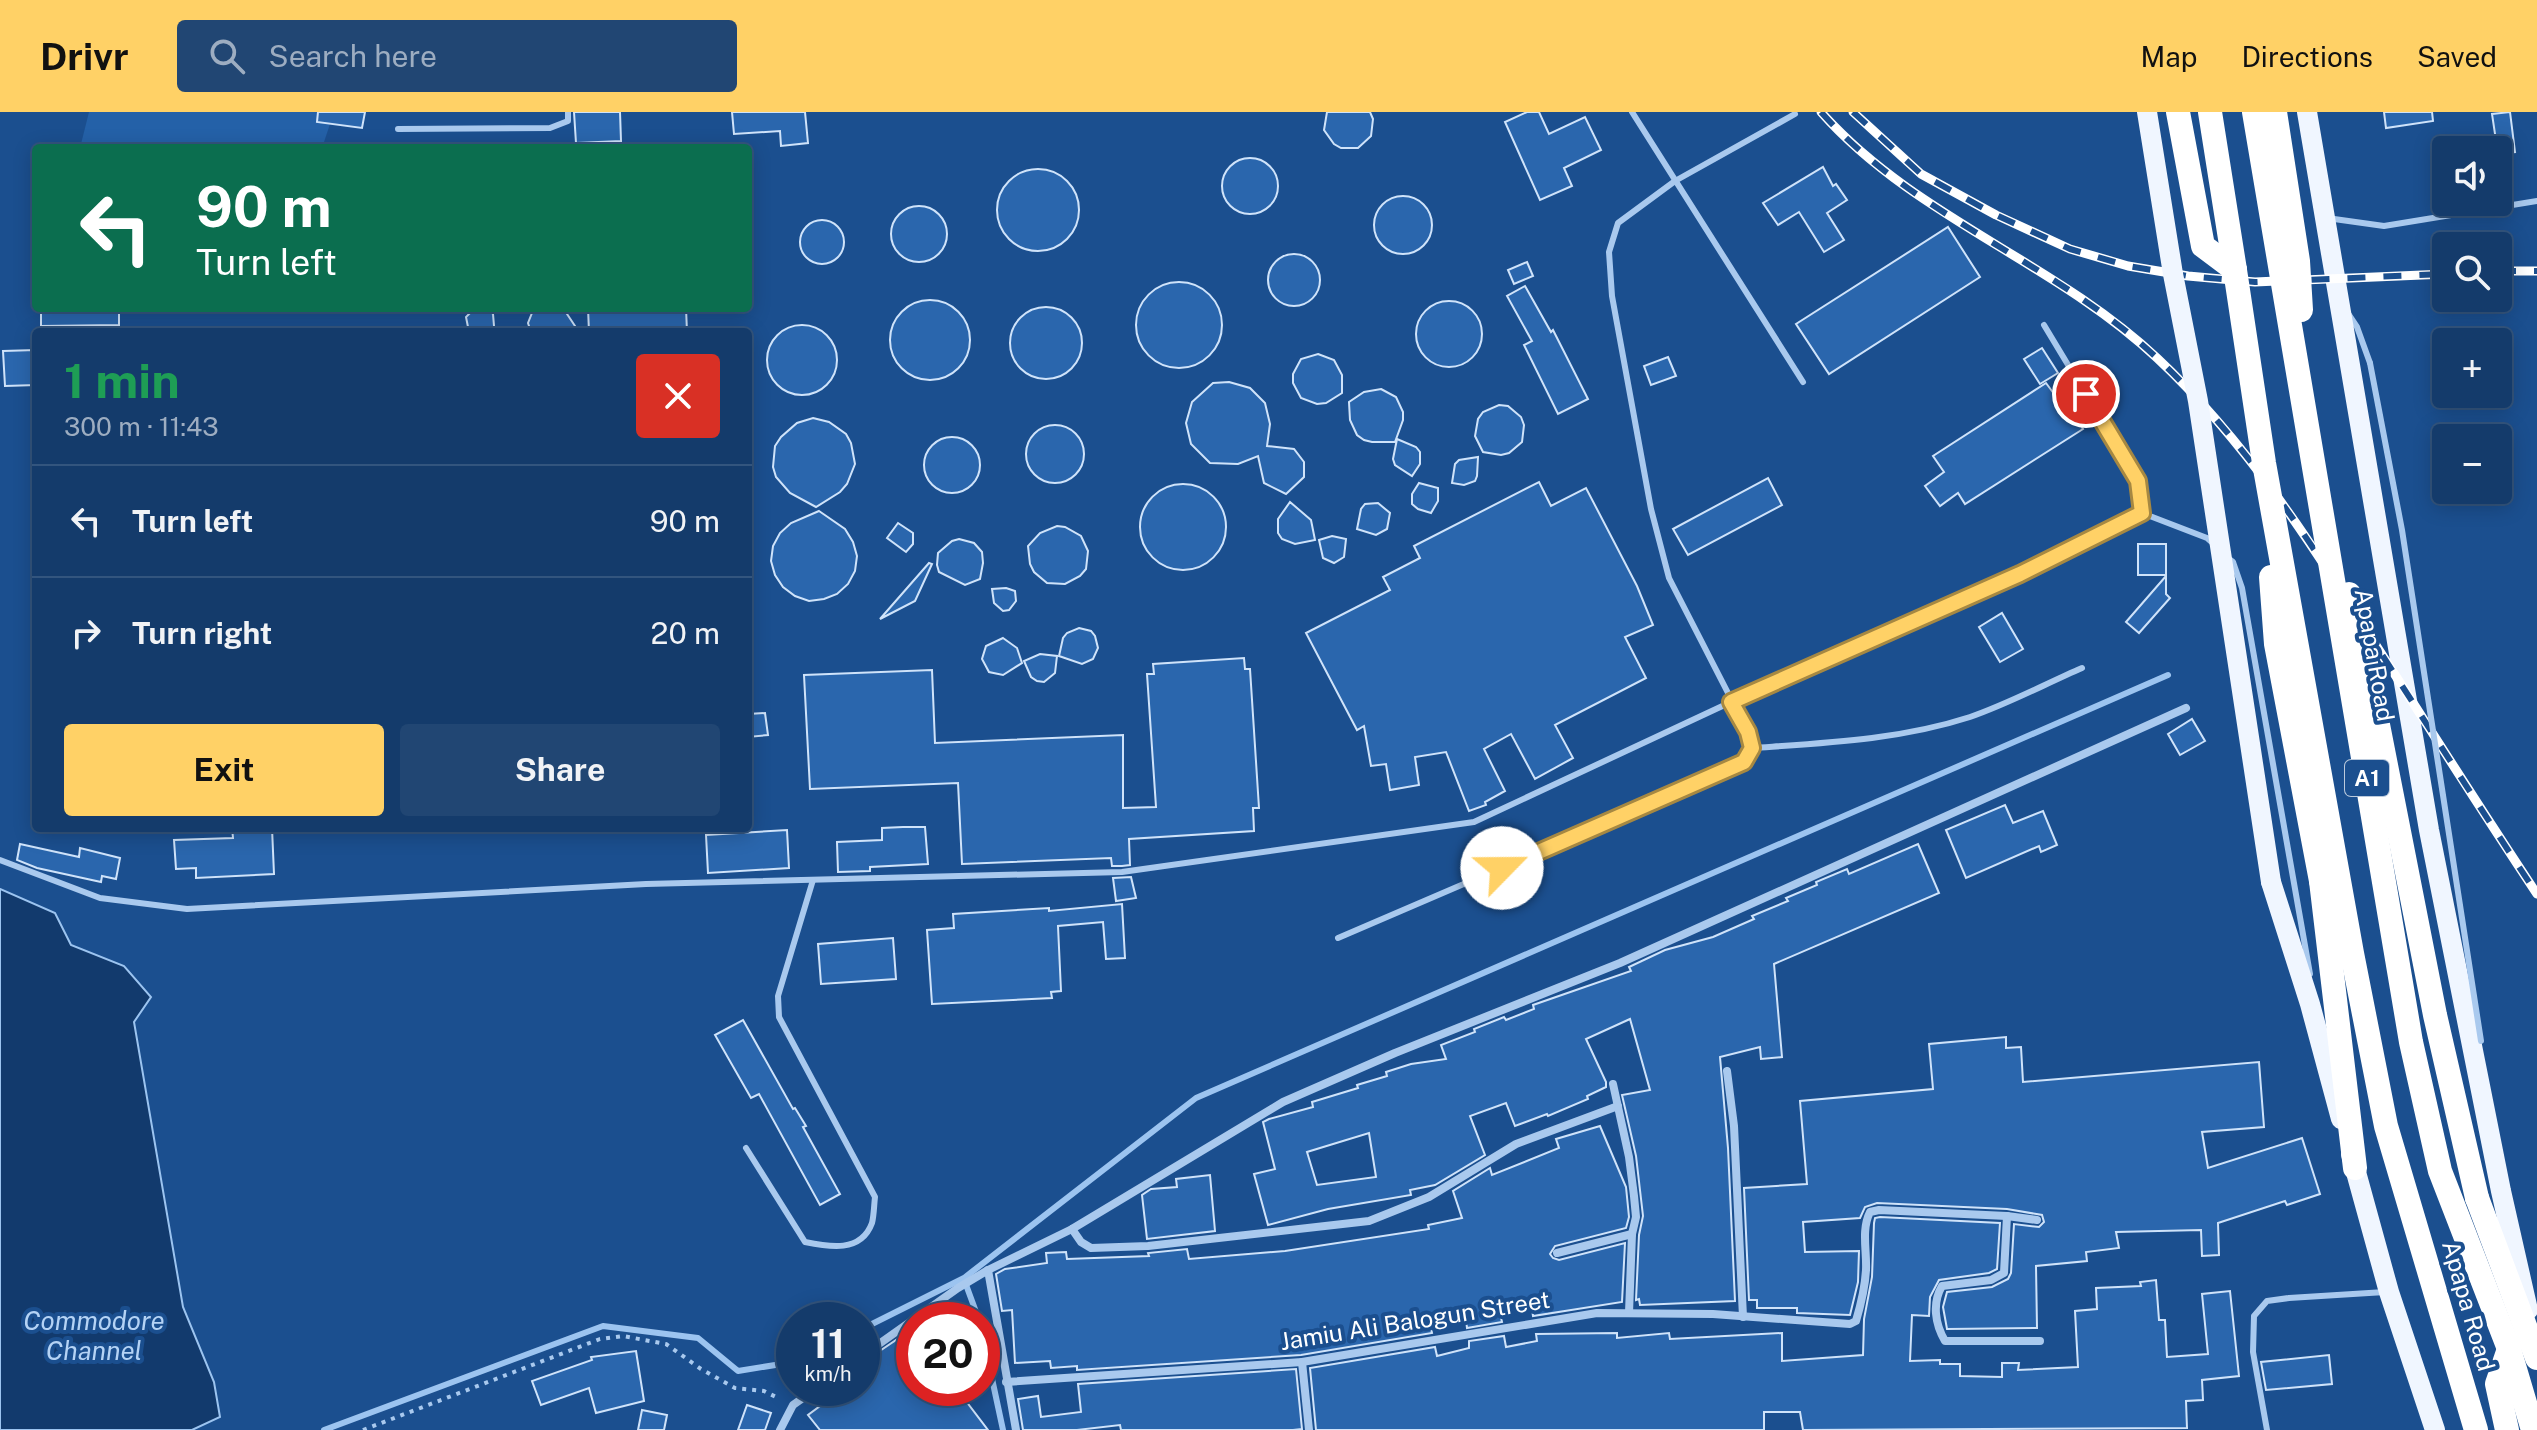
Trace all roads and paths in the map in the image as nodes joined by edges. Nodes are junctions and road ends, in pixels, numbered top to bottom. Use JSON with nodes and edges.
{"nodes":[{"id":1,"x":568,"y":112,"type":"edge"},
{"id":2,"x":1632,"y":112,"type":"edge"},
{"id":3,"x":2147,"y":112,"type":"edge"},
{"id":4,"x":2178,"y":112,"type":"edge"},
{"id":5,"x":2210,"y":112,"type":"edge"},
{"id":6,"x":2254,"y":112,"type":"edge"},
{"id":7,"x":2275,"y":112,"type":"edge"},
{"id":8,"x":2307,"y":112,"type":"edge"},
{"id":9,"x":1795,"y":114,"type":"edge"},
{"id":10,"x":398,"y":129,"type":"dead end"},
{"id":11,"x":1675,"y":181,"type":"junction"},
{"id":12,"x":2537,"y":201,"type":"edge"},
{"id":13,"x":2326,"y":218,"type":"junction"},
{"id":14,"x":2235,"y":270,"type":"junction"},
{"id":15,"x":2341,"y":302,"type":"junction"},
{"id":16,"x":2044,"y":325,"type":"dead end"},
{"id":17,"x":1803,"y":382,"type":"dead end"},
{"id":18,"x":2307,"y":429,"type":"junction"},
{"id":19,"x":2264,"y":463,"type":"junction"},
{"id":20,"x":2314,"y":467,"type":"junction"},
{"id":21,"x":2142,"y":513,"type":"junction"},
{"id":22,"x":2082,"y":668,"type":"dead end"},
{"id":23,"x":1731,"y":702,"type":"junction"},
{"id":24,"x":2186,"y":708,"type":"dead end"},
{"id":25,"x":1752,"y":748,"type":"junction"},
{"id":26,"x":0,"y":860,"type":"edge"},
{"id":27,"x":813,"y":880,"type":"junction"},
{"id":28,"x":1338,"y":938,"type":"dead end"},
{"id":29,"x":2310,"y":1004,"type":"junction"},
{"id":30,"x":2483,"y":1053,"type":"dead end"},
{"id":31,"x":2484,"y":1064,"type":"dead end"},
{"id":32,"x":1727,"y":1071,"type":"dead end"},
{"id":33,"x":1613,"y":1084,"type":"dead end"},
{"id":34,"x":1618,"y":1106,"type":"junction"},
{"id":35,"x":2487,"y":1121,"type":"junction"},
{"id":36,"x":746,"y":1148,"type":"dead end"},
{"id":37,"x":2355,"y":1168,"type":"junction"},
{"id":38,"x":2007,"y":1216,"type":"junction"},
{"id":39,"x":2037,"y":1220,"type":"dead end"},
{"id":40,"x":1072,"y":1229,"type":"junction"},
{"id":41,"x":1632,"y":1234,"type":"junction"},
{"id":42,"x":1557,"y":1253,"type":"dead end"},
{"id":43,"x":988,"y":1270,"type":"junction"},
{"id":44,"x":2389,"y":1292,"type":"junction"},
{"id":45,"x":1629,"y":1313,"type":"junction"},
{"id":46,"x":1743,"y":1317,"type":"junction"},
{"id":47,"x":2040,"y":1341,"type":"dead end"},
{"id":48,"x":880,"y":1343,"type":"edge"},
{"id":49,"x":2509,"y":1349,"type":"junction"},
{"id":50,"x":2537,"y":1349,"type":"edge"},
{"id":51,"x":2537,"y":1358,"type":"edge"},
{"id":52,"x":1302,"y":1362,"type":"junction"},
{"id":53,"x":1006,"y":1382,"type":"junction"},
{"id":54,"x":776,"y":1397,"type":"edge"},
{"id":55,"x":792,"y":1406,"type":"edge"},
{"id":56,"x":363,"y":1430,"type":"edge"},
{"id":57,"x":780,"y":1430,"type":"edge"},
{"id":58,"x":1016,"y":1430,"type":"edge"},
{"id":59,"x":1309,"y":1430,"type":"edge"},
{"id":60,"x":2267,"y":1430,"type":"edge"},
{"id":61,"x":2435,"y":1430,"type":"edge"},
{"id":62,"x":2476,"y":1430,"type":"edge"},
{"id":63,"x":2507,"y":1430,"type":"edge"},
{"id":64,"x":2533,"y":1430,"type":"edge"}],
"edges":[{"from":1,"to":10,"type":"lane"},
{"from":2,"to":11,"type":"lane"},
{"from":3,"to":29,"type":"main road","bridge":true},
{"from":4,"to":14,"type":"highway"},
{"from":5,"to":14,"type":"highway","name":"Apapa Road","number":"A1"},
{"from":6,"to":18,"type":"highway","name":"Apapa Road","number":"A1","bridge":true},
{"from":7,"to":18,"type":"highway","bridge":true},
{"from":8,"to":13,"type":"main road"},
{"from":9,"to":11,"type":"lane"},
{"from":11,"to":17,"type":"lane"},
{"from":11,"to":23,"type":"lane"},
{"from":12,"to":13,"type":"lane"},
{"from":13,"to":15,"type":"main road"},
{"from":14,"to":19,"type":"highway","name":"Apapa Road","number":"A1","bridge":true},
{"from":15,"to":30,"type":"lane","bridge":true},
{"from":15,"to":35,"type":"main road"},
{"from":16,"to":21,"type":"lane"},
{"from":18,"to":20,"type":"highway","name":"Apapa Road","number":"A1","bridge":true},
{"from":19,"to":37,"type":"highway","bridge":true},
{"from":19,"to":62,"type":"highway","name":"Apapa Road","number":"A1","bridge":true},
{"from":20,"to":49,"type":"highway","name":"Apapa Road","number":"A1","bridge":true},
{"from":20,"to":51,"type":"highway","bridge":true},
{"from":21,"to":23,"type":"lane"},
{"from":21,"to":29,"type":"lane"},
{"from":22,"to":25,"type":"lane"},
{"from":23,"to":25,"type":"lane"},
{"from":23,"to":27,"type":"lane"},
{"from":24,"to":40,"type":"street"},
{"from":25,"to":28,"type":"lane"},
{"from":26,"to":27,"type":"lane"},
{"from":27,"to":36,"type":"lane"},
{"from":29,"to":37,"type":"main road"},
{"from":31,"to":35,"type":"lane"},
{"from":32,"to":46,"type":"street"},
{"from":33,"to":34,"type":"street"},
{"from":34,"to":40,"type":"street"},
{"from":34,"to":41,"type":"street"},
{"from":35,"to":50,"type":"main road"},
{"from":37,"to":44,"type":"main road"},
{"from":38,"to":39,"type":"street"},
{"from":38,"to":46,"type":"street","name":"Jamiu Ali Balogun Street"},
{"from":38,"to":47,"type":"street"},
{"from":40,"to":43,"type":"street"},
{"from":41,"to":42,"type":"street"},
{"from":41,"to":45,"type":"street"},
{"from":43,"to":48,"type":"street"},
{"from":43,"to":53,"type":"street"},
{"from":44,"to":60,"type":"lane"},
{"from":44,"to":61,"type":"main road"},
{"from":45,"to":46,"type":"street","name":"Jamiu Ali Balogun Street"},
{"from":45,"to":52,"type":"street","name":"Jamiu Ali Balogun Street"},
{"from":49,"to":63,"type":"highway"},
{"from":49,"to":64,"type":"highway","name":"Apapa Road","number":"A1","bridge":true},
{"from":52,"to":53,"type":"street","name":"Jamiu Ali Balogun Street"},
{"from":52,"to":59,"type":"street"},
{"from":53,"to":58,"type":"street"},
{"from":54,"to":56,"type":"path"},
{"from":55,"to":57,"type":"street"}]}
